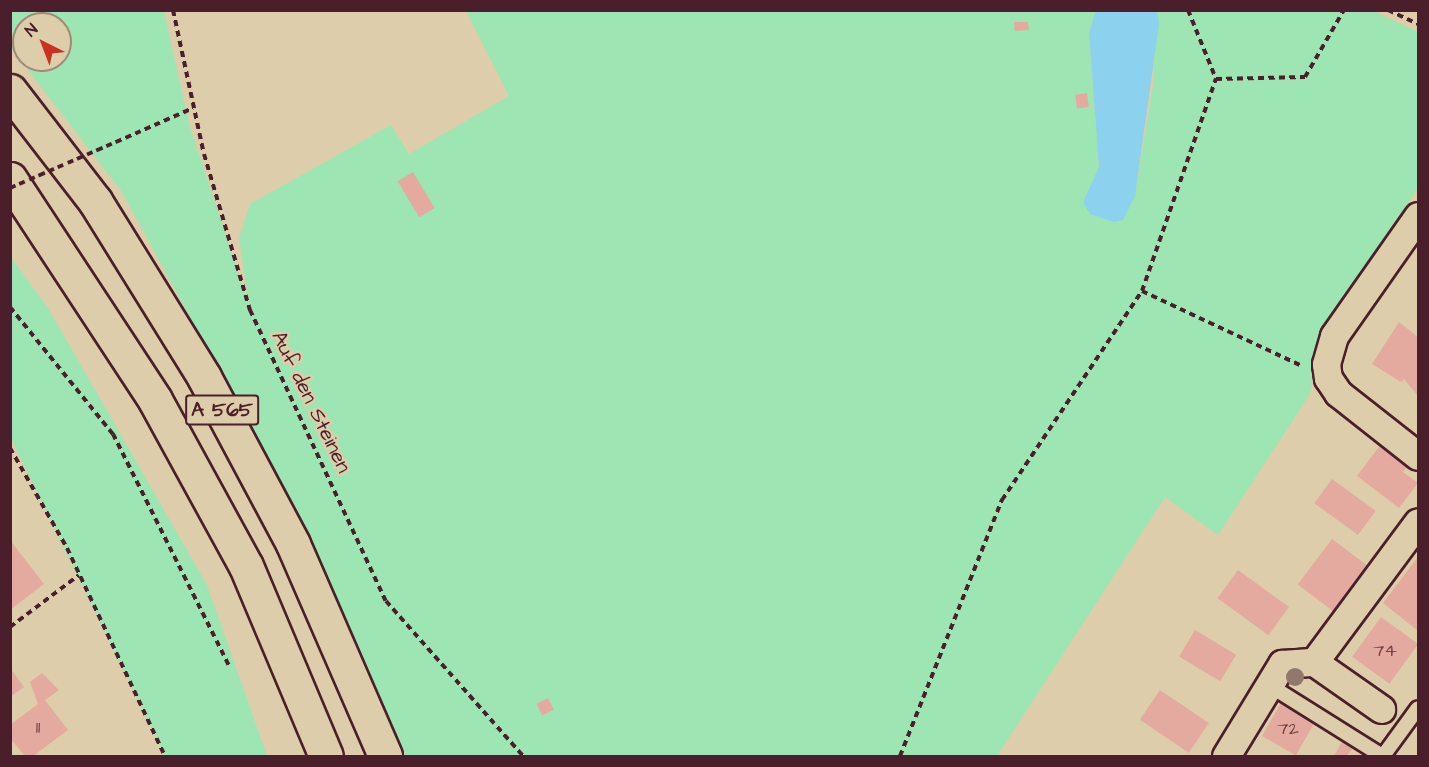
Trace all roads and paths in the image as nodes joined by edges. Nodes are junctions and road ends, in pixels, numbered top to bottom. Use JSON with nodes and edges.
{"nodes":[{"id":1,"x":173,"y":10,"type":"edge"},
{"id":2,"x":1188,"y":10,"type":"edge"},
{"id":3,"x":1344,"y":10,"type":"edge"},
{"id":4,"x":1388,"y":10,"type":"edge"},
{"id":5,"x":1419,"y":24,"type":"edge"},
{"id":6,"x":1216,"y":79,"type":"junction"},
{"id":7,"x":10,"y":91,"type":"edge"},
{"id":8,"x":193,"y":108,"type":"junction"},
{"id":9,"x":10,"y":178,"type":"edge"},
{"id":10,"x":10,"y":188,"type":"edge"},
{"id":11,"x":1419,"y":216,"type":"edge"},
{"id":12,"x":1142,"y":291,"type":"junction"},
{"id":13,"x":10,"y":307,"type":"edge"},
{"id":14,"x":1328,"y":378,"type":"junction"},
{"id":15,"x":10,"y":448,"type":"edge"},
{"id":16,"x":1419,"y":456,"type":"edge"},
{"id":17,"x":1419,"y":522,"type":"edge"},
{"id":18,"x":79,"y":574,"type":"junction"},
{"id":19,"x":10,"y":627,"type":"edge"},
{"id":20,"x":1314,"y":662,"type":"junction"},
{"id":21,"x":229,"y":666,"type":"dead end"},
{"id":22,"x":1269,"y":685,"type":"junction"},
{"id":23,"x":1419,"y":708,"type":"edge"},
{"id":24,"x":1381,"y":709,"type":"dead end"},
{"id":25,"x":165,"y":756,"type":"edge"},
{"id":26,"x":326,"y":756,"type":"edge"},
{"id":27,"x":385,"y":756,"type":"edge"},
{"id":28,"x":523,"y":756,"type":"edge"},
{"id":29,"x":900,"y":756,"type":"edge"},
{"id":30,"x":1226,"y":756,"type":"edge"},
{"id":31,"x":1383,"y":756,"type":"edge"}],
"edges":[{"from":1,"to":8,"type":"path","name":"Auf den Steinen"},
{"from":2,"to":6,"type":"path"},
{"from":3,"to":6,"type":"path"},
{"from":4,"to":5,"type":"path"},
{"from":6,"to":12,"type":"path"},
{"from":7,"to":27,"type":"highway","number":"A 565"},
{"from":8,"to":10,"type":"path","bridge":true},
{"from":8,"to":28,"type":"path","name":"Auf den Steinen"},
{"from":9,"to":26,"type":"highway","number":"A 565"},
{"from":11,"to":14,"type":"street"},
{"from":12,"to":14,"type":"path"},
{"from":12,"to":29,"type":"path"},
{"from":13,"to":21,"type":"path"},
{"from":14,"to":16,"type":"street"},
{"from":15,"to":18,"type":"path"},
{"from":17,"to":20,"type":"street"},
{"from":18,"to":19,"type":"path"},
{"from":18,"to":25,"type":"path"},
{"from":20,"to":22,"type":"street"},
{"from":20,"to":24,"type":"street"},
{"from":22,"to":30,"type":"street"},
{"from":22,"to":31,"type":"lane"},
{"from":23,"to":31,"type":"lane"}]}
